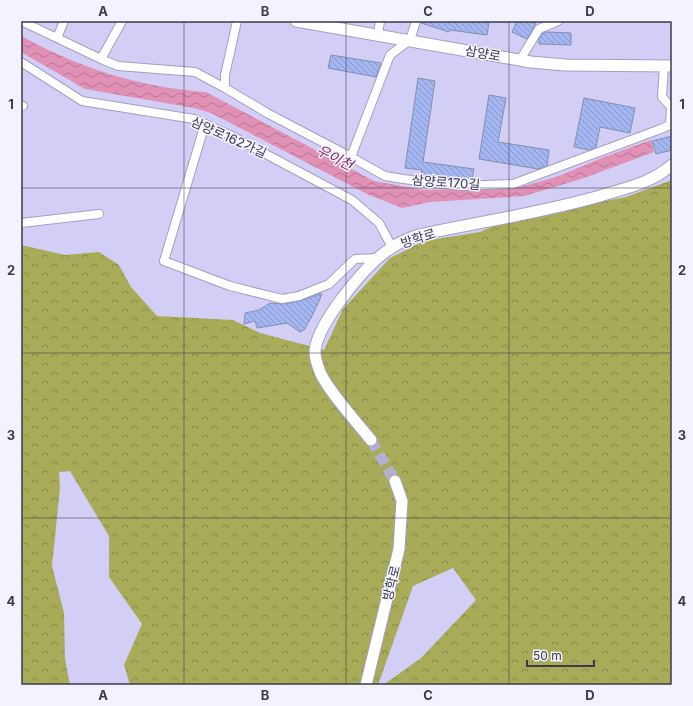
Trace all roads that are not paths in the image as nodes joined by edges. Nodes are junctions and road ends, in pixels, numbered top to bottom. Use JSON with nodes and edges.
{"nodes":[{"id":1,"x":21,"y":21,"type":"edge"},
{"id":2,"x":64,"y":21,"type":"edge"},
{"id":3,"x":122,"y":21,"type":"edge"},
{"id":4,"x":237,"y":21,"type":"edge"},
{"id":5,"x":296,"y":21,"type":"edge"},
{"id":6,"x":380,"y":21,"type":"edge"},
{"id":7,"x":416,"y":21,"type":"edge"},
{"id":8,"x":558,"y":21,"type":"edge"},
{"id":9,"x":378,"y":34,"type":"junction"},
{"id":10,"x":57,"y":38,"type":"junction"},
{"id":11,"x":410,"y":40,"type":"junction"},
{"id":12,"x":101,"y":60,"type":"junction"},
{"id":13,"x":520,"y":60,"type":"junction"},
{"id":14,"x":21,"y":62,"type":"edge"},
{"id":15,"x":668,"y":66,"type":"edge"},
{"id":16,"x":225,"y":88,"type":"junction"},
{"id":17,"x":205,"y":124,"type":"junction"},
{"id":18,"x":351,"y":157,"type":"junction"},
{"id":19,"x":672,"y":165,"type":"edge"},
{"id":20,"x":99,"y":214,"type":"dead end"},
{"id":21,"x":21,"y":223,"type":"edge"},
{"id":22,"x":392,"y":247,"type":"junction"},
{"id":23,"x":378,"y":258,"type":"junction"},
{"id":24,"x":371,"y":440,"type":"tunnel mouth"},
{"id":25,"x":395,"y":481,"type":"tunnel mouth"},
{"id":26,"x":366,"y":685,"type":"edge"}],
"edges":[{"from":1,"to":10,"type":"street","name":"삼양로170길"},
{"from":2,"to":10,"type":"street"},
{"from":3,"to":12,"type":"street"},
{"from":4,"to":16,"type":"street"},
{"from":5,"to":9,"type":"main road","name":"삼양로"},
{"from":6,"to":9,"type":"street"},
{"from":7,"to":11,"type":"street"},
{"from":8,"to":13,"type":"street"},
{"from":9,"to":11,"type":"main road","name":"삼양로"},
{"from":10,"to":12,"type":"street","name":"삼양로170길"},
{"from":11,"to":13,"type":"main road","name":"삼양로"},
{"from":11,"to":18,"type":"street"},
{"from":12,"to":16,"type":"street","name":"삼양로170길"},
{"from":13,"to":15,"type":"main road","name":"삼양로"},
{"from":14,"to":17,"type":"street","name":"삼양로162가길"},
{"from":15,"to":18,"type":"street","name":"삼양로170길"},
{"from":16,"to":18,"type":"street","name":"삼양로170길"},
{"from":17,"to":22,"type":"street","name":"삼양로162가길"},
{"from":17,"to":23,"type":"street"},
{"from":19,"to":22,"type":"main road","name":"방학로"},
{"from":20,"to":21,"type":"street"},
{"from":22,"to":23,"type":"main road","name":"방학로"},
{"from":23,"to":24,"type":"main road","name":"방학로"},
{"from":25,"to":26,"type":"main road","name":"방학로"}]}
